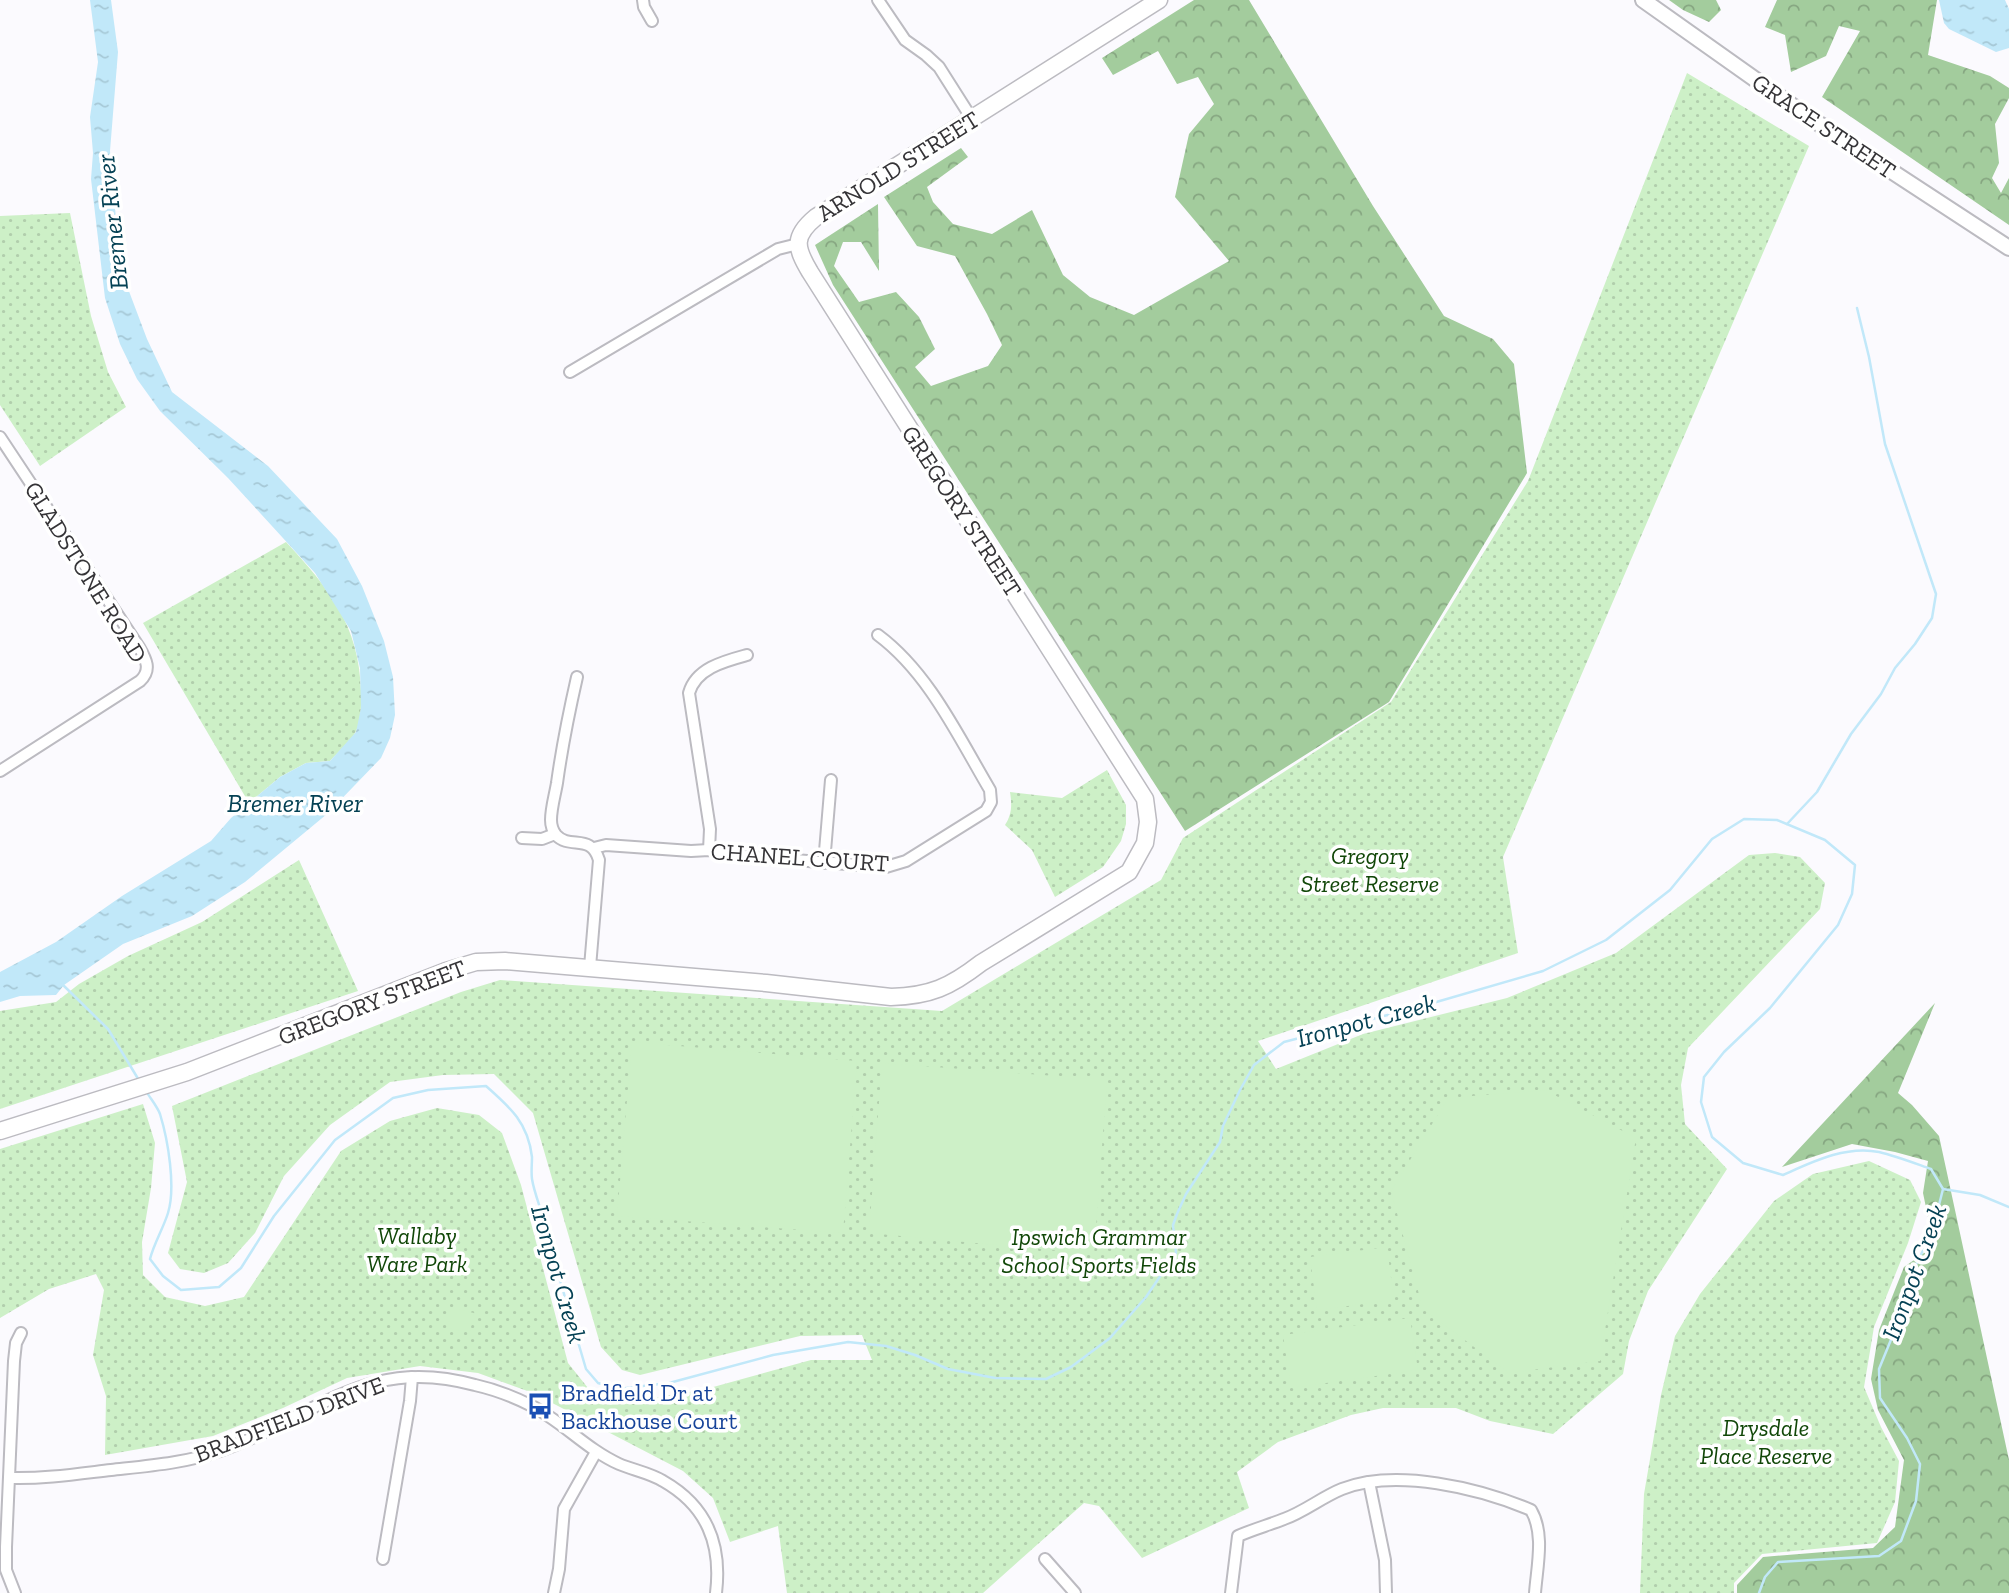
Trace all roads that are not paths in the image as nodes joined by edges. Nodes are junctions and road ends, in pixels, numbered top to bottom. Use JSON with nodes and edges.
{"nodes":[{"id":1,"x":643,"y":0,"type":"edge"},
{"id":2,"x":878,"y":0,"type":"edge"},
{"id":3,"x":1159,"y":0,"type":"edge"},
{"id":4,"x":1643,"y":0,"type":"edge"},
{"id":5,"x":652,"y":21,"type":"dead end"},
{"id":6,"x":972,"y":119,"type":"junction"},
{"id":7,"x":798,"y":244,"type":"junction"},
{"id":8,"x":2009,"y":248,"type":"edge"},
{"id":9,"x":570,"y":372,"type":"dead end"},
{"id":10,"x":0,"y":437,"type":"edge"},
{"id":11,"x":878,"y":635,"type":"dead end"},
{"id":12,"x":747,"y":655,"type":"dead end"},
{"id":13,"x":577,"y":677,"type":"dead end"},
{"id":14,"x":0,"y":771,"type":"edge"},
{"id":15,"x":831,"y":780,"type":"dead end"},
{"id":16,"x":555,"y":834,"type":"junction"},
{"id":17,"x":522,"y":838,"type":"dead end"},
{"id":18,"x":594,"y":848,"type":"junction"},
{"id":19,"x":709,"y":850,"type":"junction"},
{"id":20,"x":824,"y":863,"type":"junction"},
{"id":21,"x":590,"y":967,"type":"junction"},
{"id":22,"x":0,"y":1131,"type":"edge"},
{"id":23,"x":21,"y":1333,"type":"dead end"},
{"id":24,"x":412,"y":1377,"type":"junction"},
{"id":25,"x":0,"y":1417,"type":"edge"},
{"id":26,"x":13,"y":1420,"type":"junction"},
{"id":27,"x":596,"y":1452,"type":"junction"},
{"id":28,"x":10,"y":1478,"type":"junction"},
{"id":29,"x":1369,"y":1482,"type":"junction"},
{"id":30,"x":383,"y":1559,"type":"dead end"},
{"id":31,"x":1045,"y":1559,"type":"dead end"},
{"id":32,"x":15,"y":1593,"type":"edge"},
{"id":33,"x":554,"y":1593,"type":"edge"},
{"id":34,"x":716,"y":1593,"type":"edge"},
{"id":35,"x":1075,"y":1593,"type":"edge"},
{"id":36,"x":1231,"y":1593,"type":"edge"},
{"id":37,"x":1386,"y":1593,"type":"edge"},
{"id":38,"x":1535,"y":1593,"type":"edge"}],
"edges":[{"from":1,"to":5,"type":"street"},
{"from":2,"to":6,"type":"street"},
{"from":3,"to":6,"type":"main road","name":"ARNOLD STREET"},
{"from":4,"to":8,"type":"street","name":"GRACE STREET"},
{"from":6,"to":7,"type":"main road","name":"ARNOLD STREET"},
{"from":7,"to":9,"type":"street","name":"ARNOLD STREET"},
{"from":7,"to":21,"type":"main road","name":"GREGORY STREET"},
{"from":10,"to":14,"type":"street","name":"GLADSTONE ROAD"},
{"from":11,"to":20,"type":"street","name":"CHANEL COURT"},
{"from":12,"to":19,"type":"street"},
{"from":13,"to":16,"type":"street"},
{"from":15,"to":20,"type":"street"},
{"from":16,"to":17,"type":"street"},
{"from":16,"to":18,"type":"street","name":"CHANEL COURT"},
{"from":18,"to":19,"type":"street","name":"CHANEL COURT"},
{"from":18,"to":21,"type":"street"},
{"from":19,"to":20,"type":"street","name":"CHANEL COURT"},
{"from":21,"to":22,"type":"main road","name":"GREGORY STREET"},
{"from":23,"to":26,"type":"street"},
{"from":24,"to":27,"type":"street","name":"BRADFIELD DRIVE"},
{"from":24,"to":28,"type":"street","name":"BRADFIELD DRIVE"},
{"from":24,"to":30,"type":"street"},
{"from":25,"to":26,"type":"street"},
{"from":26,"to":28,"type":"street"},
{"from":27,"to":33,"type":"street"},
{"from":27,"to":34,"type":"street","name":"BRADFIELD DRIVE"},
{"from":28,"to":32,"type":"street"},
{"from":29,"to":36,"type":"street"},
{"from":29,"to":37,"type":"street"},
{"from":29,"to":38,"type":"street"},
{"from":31,"to":35,"type":"street"}]}
